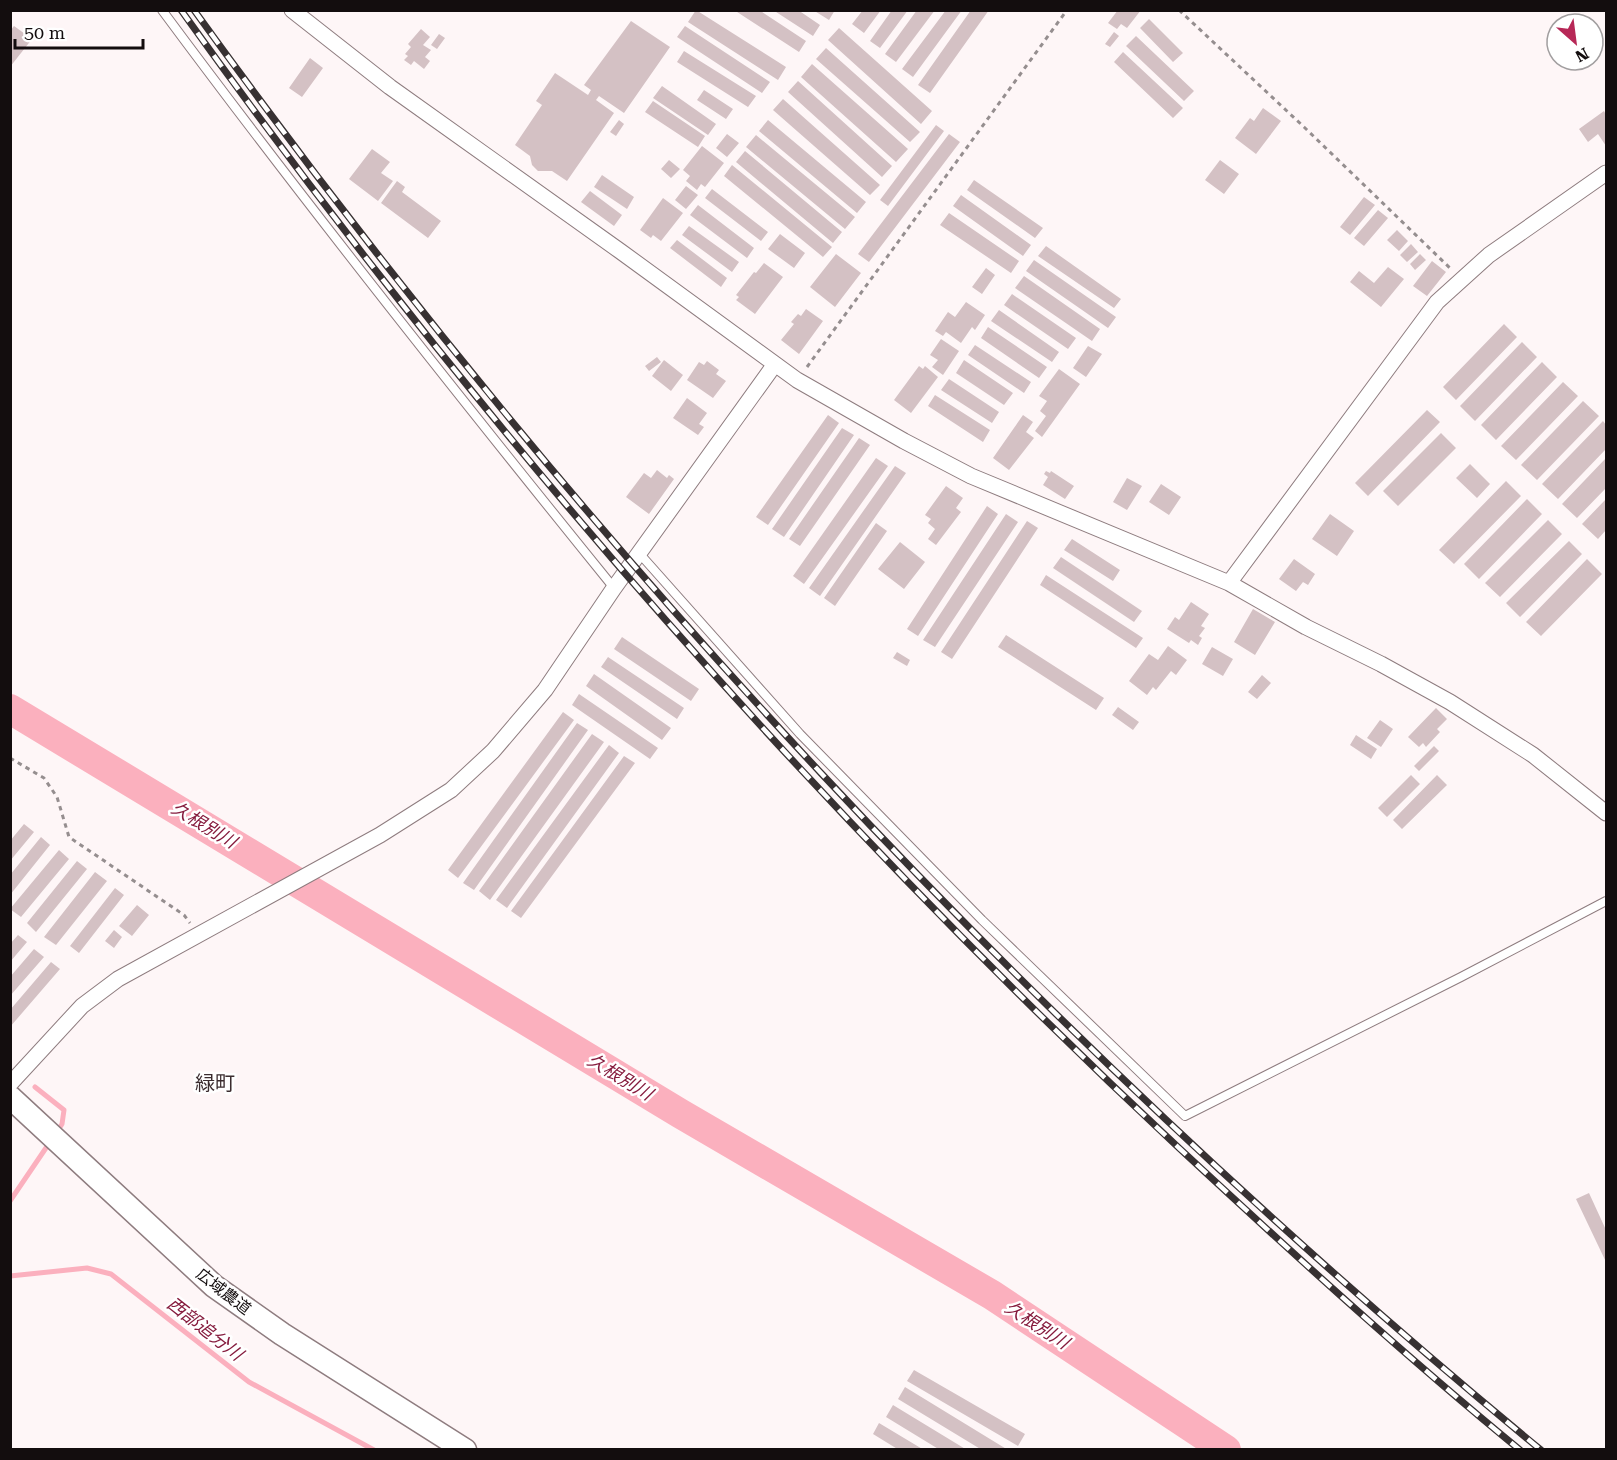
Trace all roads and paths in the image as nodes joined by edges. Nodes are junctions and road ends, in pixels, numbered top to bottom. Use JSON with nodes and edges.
{"nodes":[{"id":1,"x":162,"y":10,"type":"edge"},
{"id":2,"x":292,"y":10,"type":"edge"},
{"id":3,"x":1066,"y":10,"type":"edge"},
{"id":4,"x":1179,"y":10,"type":"edge"},
{"id":5,"x":1606,"y":172,"type":"edge"},
{"id":6,"x":1461,"y":279,"type":"junction"},
{"id":7,"x":775,"y":364,"type":"junction"},
{"id":8,"x":797,"y":380,"type":"junction"},
{"id":9,"x":639,"y":553,"type":"junction"},
{"id":10,"x":1229,"y":584,"type":"junction"},
{"id":11,"x":614,"y":588,"type":"junction"},
{"id":12,"x":10,"y":758,"type":"edge"},
{"id":13,"x":1606,"y":813,"type":"edge"},
{"id":14,"x":1606,"y":901,"type":"edge"},
{"id":15,"x":200,"y":935,"type":"junction"},
{"id":16,"x":10,"y":1084,"type":"edge"},
{"id":17,"x":10,"y":1097,"type":"edge"},
{"id":18,"x":465,"y":1449,"type":"edge"}],
"edges":[{"from":1,"to":11,"type":"lane"},
{"from":2,"to":7,"type":"street"},
{"from":3,"to":8,"type":"path"},
{"from":4,"to":6,"type":"path"},
{"from":5,"to":6,"type":"street"},
{"from":6,"to":10,"type":"street"},
{"from":7,"to":8,"type":"street"},
{"from":7,"to":9,"type":"street"},
{"from":8,"to":10,"type":"street"},
{"from":9,"to":11,"type":"street"},
{"from":9,"to":14,"type":"lane"},
{"from":10,"to":13,"type":"street"},
{"from":11,"to":15,"type":"street"},
{"from":12,"to":15,"type":"path"},
{"from":15,"to":16,"type":"street"},
{"from":17,"to":18,"type":"street","name":"広域農道"}]}
